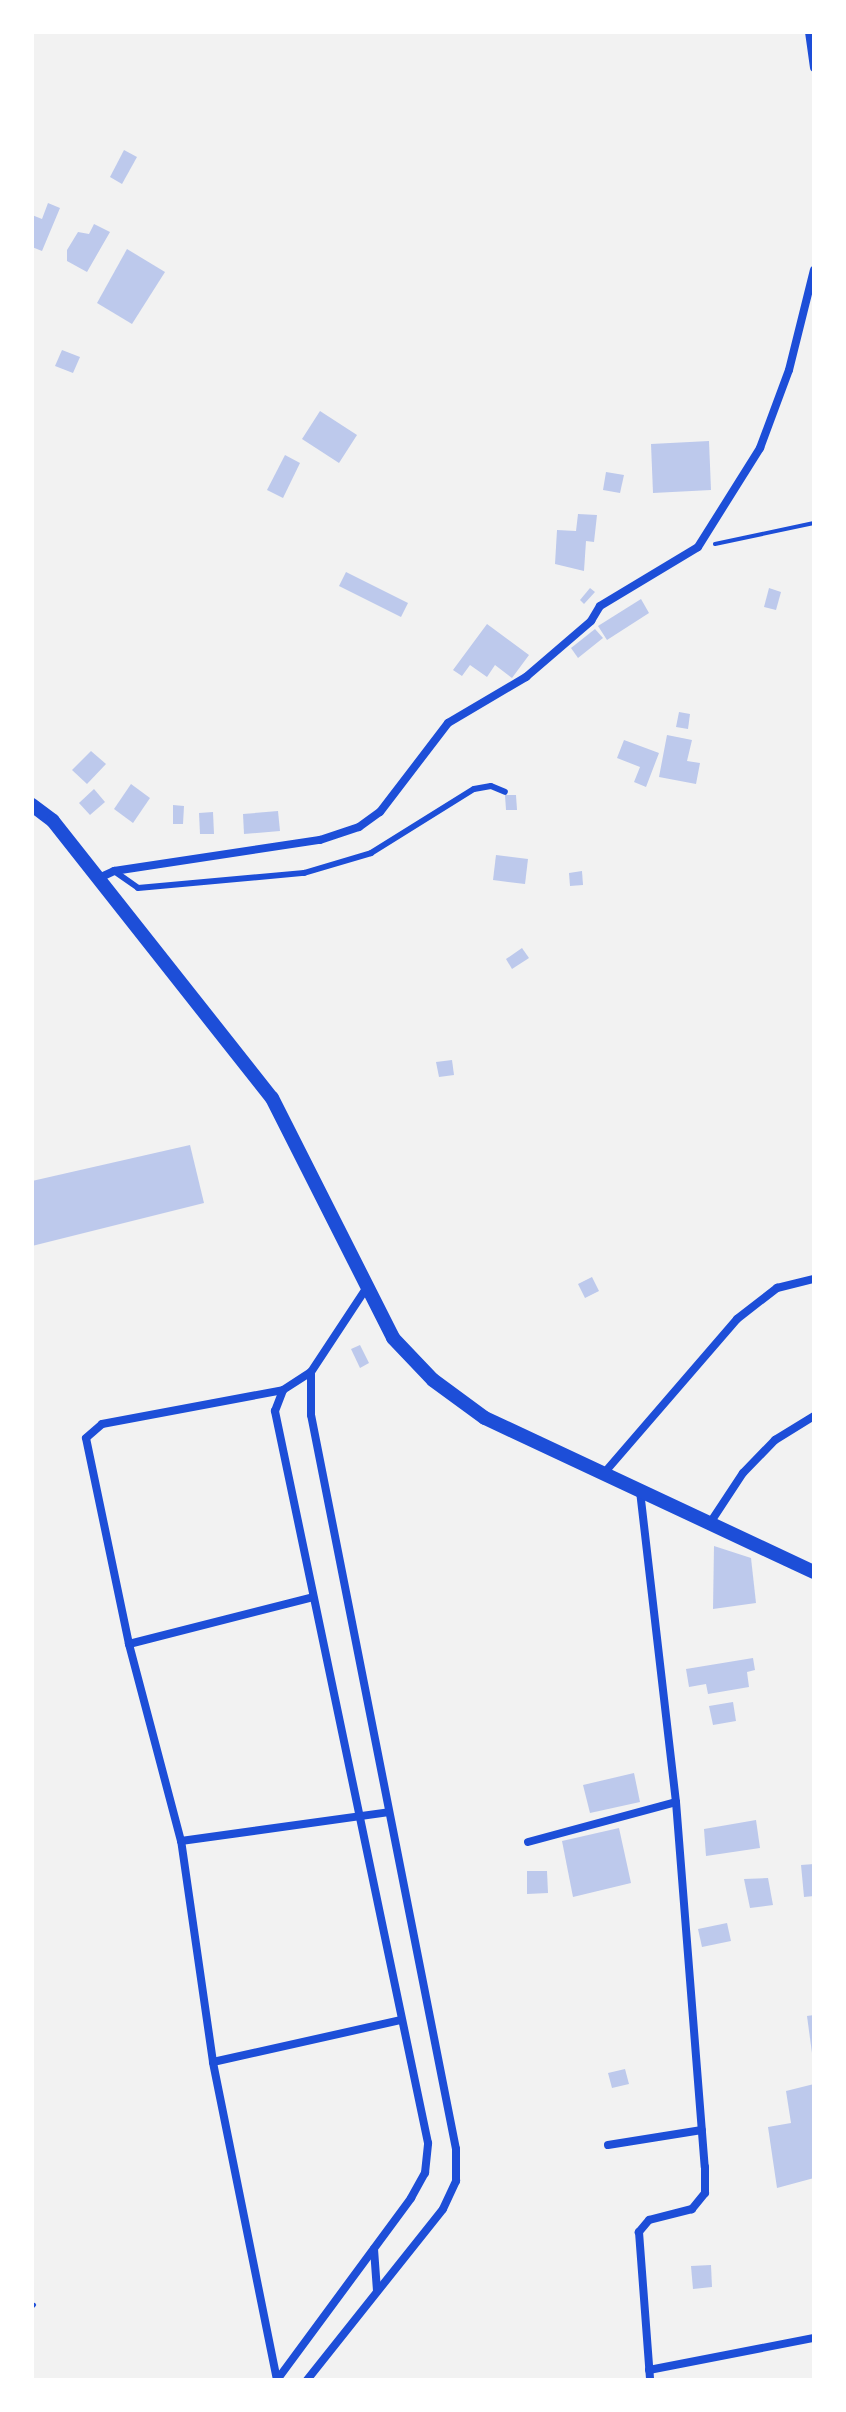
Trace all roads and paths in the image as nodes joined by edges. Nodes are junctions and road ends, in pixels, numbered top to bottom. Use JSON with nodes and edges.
{"nodes":[{"id":1,"x":809,"y":32,"type":"edge"},
{"id":2,"x":814,"y":68,"type":"edge"},
{"id":3,"x":814,"y":270,"type":"edge"},
{"id":4,"x":814,"y":523,"type":"edge"},
{"id":5,"x":698,"y":547,"type":"junction"},
{"id":6,"x":505,"y":792,"type":"dead end"},
{"id":7,"x":32,"y":805,"type":"edge"},
{"id":8,"x":114,"y":871,"type":"junction"},
{"id":9,"x":99,"y":878,"type":"junction"},
{"id":10,"x":814,"y":1279,"type":"edge"},
{"id":11,"x":367,"y":1287,"type":"junction"},
{"id":12,"x":311,"y":1372,"type":"junction"},
{"id":13,"x":283,"y":1390,"type":"junction"},
{"id":14,"x":814,"y":1416,"type":"edge"},
{"id":15,"x":605,"y":1472,"type":"junction"},
{"id":16,"x":640,"y":1487,"type":"junction"},
{"id":17,"x":710,"y":1523,"type":"junction"},
{"id":18,"x":814,"y":1572,"type":"edge"},
{"id":19,"x":313,"y":1597,"type":"junction"},
{"id":20,"x":129,"y":1644,"type":"junction"},
{"id":21,"x":676,"y":1802,"type":"junction"},
{"id":22,"x":389,"y":1812,"type":"junction"},
{"id":23,"x":359,"y":1817,"type":"junction"},
{"id":24,"x":181,"y":1841,"type":"junction"},
{"id":25,"x":528,"y":1842,"type":"dead end"},
{"id":26,"x":401,"y":2020,"type":"junction"},
{"id":27,"x":213,"y":2062,"type":"junction"},
{"id":28,"x":702,"y":2130,"type":"junction"},
{"id":29,"x":608,"y":2145,"type":"dead end"},
{"id":30,"x":374,"y":2248,"type":"junction"},
{"id":31,"x":377,"y":2291,"type":"junction"},
{"id":32,"x":814,"y":2338,"type":"edge"},
{"id":33,"x":650,"y":2375,"type":"edge"},
{"id":34,"x":277,"y":2380,"type":"edge"},
{"id":35,"x":307,"y":2380,"type":"edge"}],
"edges":[{"from":1,"to":2,"type":"street"},
{"from":3,"to":5,"type":"street"},
{"from":4,"to":5,"type":"path"},
{"from":5,"to":8,"type":"street"},
{"from":6,"to":8,"type":"lane"},
{"from":7,"to":9,"type":"street"},
{"from":8,"to":9,"type":"street"},
{"from":9,"to":11,"type":"street"},
{"from":10,"to":15,"type":"street"},
{"from":11,"to":12,"type":"street"},
{"from":11,"to":15,"type":"street"},
{"from":12,"to":13,"type":"street"},
{"from":12,"to":22,"type":"street"},
{"from":13,"to":19,"type":"street"},
{"from":13,"to":20,"type":"street"},
{"from":14,"to":17,"type":"street"},
{"from":15,"to":16,"type":"street"},
{"from":16,"to":17,"type":"street"},
{"from":16,"to":21,"type":"street"},
{"from":17,"to":18,"type":"street"},
{"from":19,"to":20,"type":"street"},
{"from":19,"to":23,"type":"street"},
{"from":20,"to":24,"type":"street"},
{"from":21,"to":25,"type":"street"},
{"from":21,"to":28,"type":"street"},
{"from":22,"to":23,"type":"street"},
{"from":22,"to":31,"type":"street"},
{"from":23,"to":24,"type":"street"},
{"from":23,"to":26,"type":"street"},
{"from":24,"to":27,"type":"street"},
{"from":26,"to":27,"type":"street"},
{"from":26,"to":30,"type":"street"},
{"from":27,"to":34,"type":"street"},
{"from":28,"to":29,"type":"street"},
{"from":28,"to":33,"type":"street"},
{"from":30,"to":31,"type":"street"},
{"from":30,"to":34,"type":"street"},
{"from":31,"to":35,"type":"street"},
{"from":32,"to":33,"type":"street"}]}
